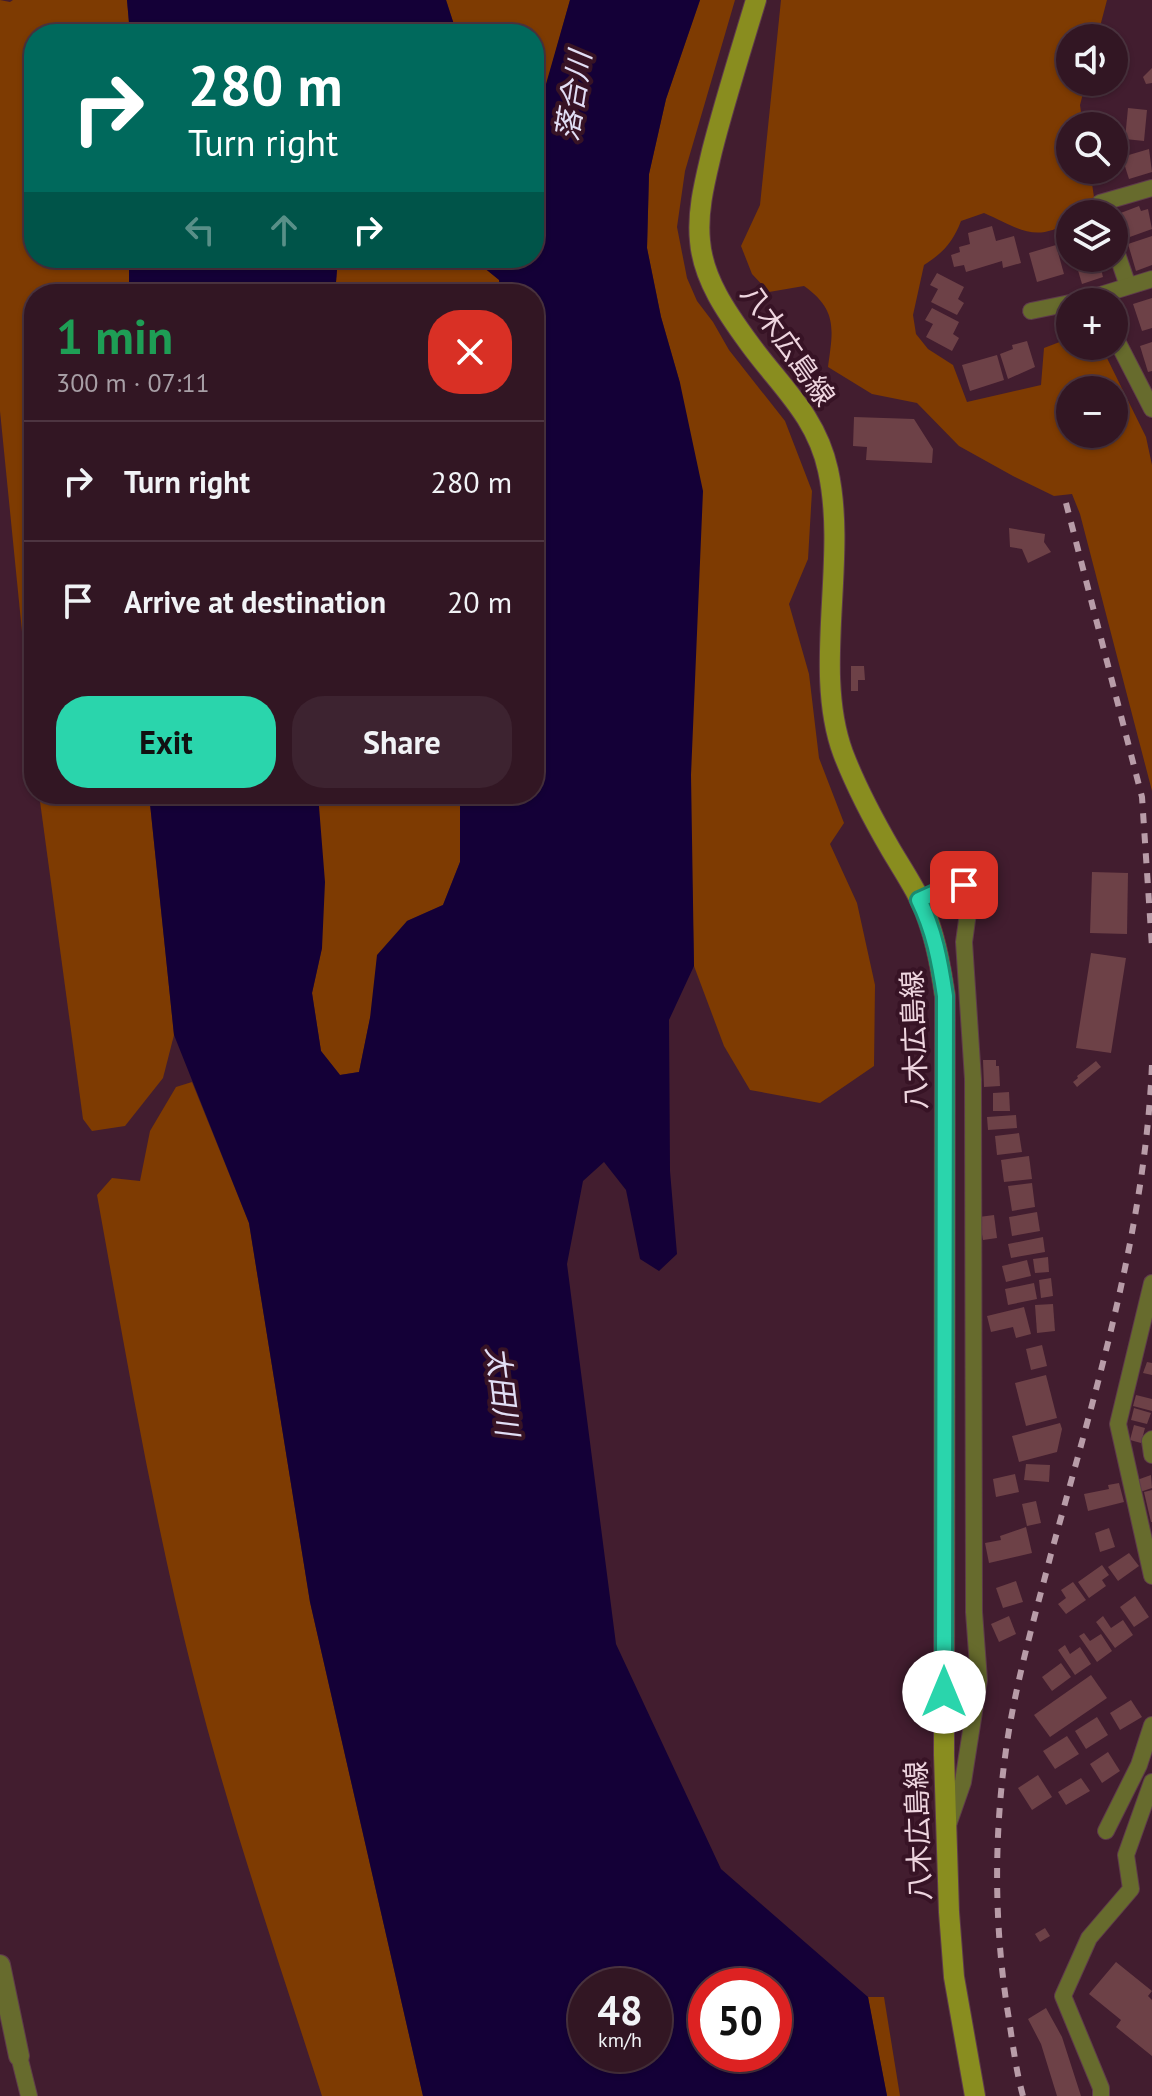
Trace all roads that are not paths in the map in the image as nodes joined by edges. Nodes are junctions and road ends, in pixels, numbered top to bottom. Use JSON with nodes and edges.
{"nodes":[{"id":1,"x":756,"y":0,"type":"edge"},
{"id":2,"x":1152,"y":188,"type":"edge"},
{"id":3,"x":1110,"y":200,"type":"edge"},
{"id":4,"x":1123,"y":272,"type":"edge"},
{"id":5,"x":1152,"y":279,"type":"edge"},
{"id":6,"x":1128,"y":286,"type":"junction"},
{"id":7,"x":1123,"y":288,"type":"edge"},
{"id":8,"x":1056,"y":306,"type":"edge"},
{"id":9,"x":1031,"y":311,"type":"dead end"},
{"id":10,"x":1128,"y":358,"type":"edge"},
{"id":11,"x":1148,"y":391,"type":"edge"},
{"id":12,"x":1152,"y":409,"type":"edge"},
{"id":13,"x":919,"y":900,"type":"junction"},
{"id":14,"x":1152,"y":1283,"type":"edge"},
{"id":15,"x":1152,"y":1439,"type":"edge"},
{"id":16,"x":1152,"y":1455,"type":"edge"},
{"id":17,"x":1152,"y":1576,"type":"edge"},
{"id":18,"x":1152,"y":1725,"type":"edge"},
{"id":19,"x":1152,"y":1782,"type":"edge"},
{"id":20,"x":1152,"y":1824,"type":"edge"},
{"id":21,"x":946,"y":1831,"type":"junction"},
{"id":22,"x":1106,"y":1831,"type":"dead end"},
{"id":23,"x":1133,"y":1836,"type":"junction"},
{"id":24,"x":0,"y":1965,"type":"edge"},
{"id":25,"x":19,"y":2056,"type":"joint"},
{"id":26,"x":29,"y":2096,"type":"edge"},
{"id":27,"x":975,"y":2096,"type":"edge"},
{"id":28,"x":1101,"y":2096,"type":"edge"}],
"edges":[{"from":1,"to":13,"type":"main road","name":"八木広島線"},
{"from":2,"to":3,"type":"street"},
{"from":4,"to":6,"type":"street"},
{"from":5,"to":6,"type":"street"},
{"from":6,"to":7,"type":"street"},
{"from":8,"to":9,"type":"street"},
{"from":10,"to":11,"type":"street"},
{"from":11,"to":12,"type":"street"},
{"from":13,"to":21,"type":"main road","name":"八木広島線"},
{"from":13,"to":21,"type":"street"},
{"from":14,"to":17,"type":"street"},
{"from":15,"to":16,"type":"street"},
{"from":18,"to":22,"type":"street"},
{"from":19,"to":23,"type":"street"},
{"from":20,"to":23,"type":"street"},
{"from":21,"to":27,"type":"main road","name":"八木広島線"},
{"from":23,"to":28,"type":"street"},
{"from":24,"to":25,"type":"street"},
{"from":25,"to":26,"type":"street"}]}
